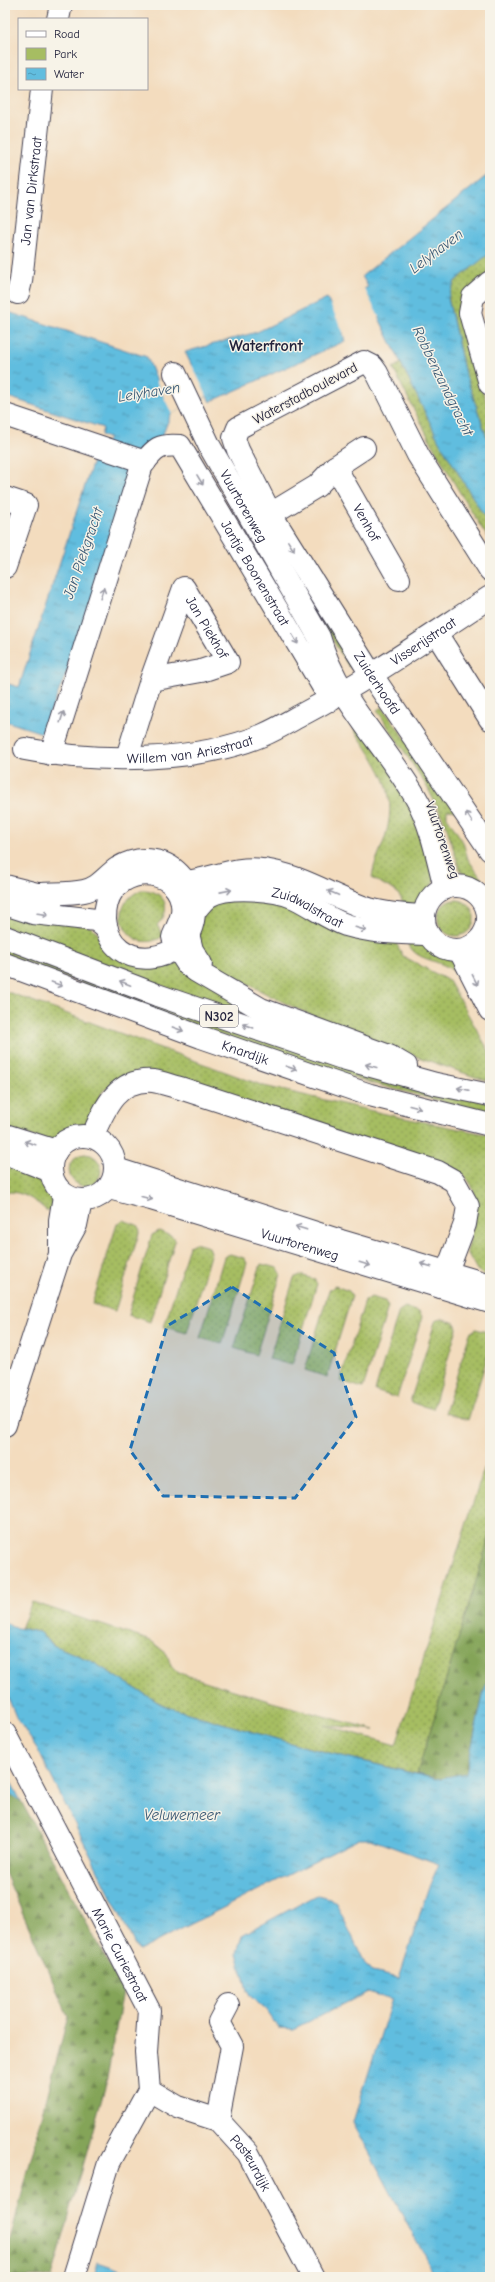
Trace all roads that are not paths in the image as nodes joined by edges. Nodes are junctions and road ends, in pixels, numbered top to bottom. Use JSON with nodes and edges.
{"nodes":[{"id":1,"x":61,"y":5,"type":"edge"},
{"id":2,"x":58,"y":18,"type":"edge"},
{"id":3,"x":42,"y":90,"type":"edge"},
{"id":4,"x":490,"y":282,"type":"edge"},
{"id":5,"x":18,"y":293,"type":"dead end"},
{"id":6,"x":175,"y":373,"type":"dead end"},
{"id":7,"x":490,"y":384,"type":"edge"},
{"id":8,"x":7,"y":423,"type":"edge"},
{"id":9,"x":364,"y":448,"type":"dead end"},
{"id":10,"x":145,"y":462,"type":"junction"},
{"id":11,"x":335,"y":467,"type":"junction"},
{"id":12,"x":5,"y":498,"type":"edge"},
{"id":13,"x":262,"y":518,"type":"junction"},
{"id":14,"x":5,"y":567,"type":"edge"},
{"id":15,"x":490,"y":570,"type":"edge"},
{"id":16,"x":399,"y":579,"type":"dead end"},
{"id":17,"x":490,"y":597,"type":"edge"},
{"id":18,"x":436,"y":633,"type":"junction"},
{"id":19,"x":151,"y":680,"type":"dead end"},
{"id":20,"x":350,"y":688,"type":"junction"},
{"id":21,"x":490,"y":719,"type":"edge"},
{"id":22,"x":25,"y":749,"type":"dead end"},
{"id":23,"x":51,"y":754,"type":"junction"},
{"id":24,"x":128,"y":757,"type":"junction"},
{"id":25,"x":490,"y":850,"type":"edge"},
{"id":26,"x":178,"y":879,"type":"junction"},
{"id":27,"x":5,"y":886,"type":"edge"},
{"id":28,"x":109,"y":886,"type":"junction"},
{"id":29,"x":452,"y":887,"type":"junction"},
{"id":30,"x":5,"y":904,"type":"edge"},
{"id":31,"x":194,"y":912,"type":"junction"},
{"id":32,"x":425,"y":925,"type":"junction"},
{"id":33,"x":107,"y":929,"type":"junction"},
{"id":34,"x":5,"y":937,"type":"edge"},
{"id":35,"x":183,"y":941,"type":"junction"},
{"id":36,"x":469,"y":946,"type":"junction"},
{"id":37,"x":10,"y":968,"type":"edge"},
{"id":38,"x":490,"y":970,"type":"edge"},
{"id":39,"x":490,"y":1010,"type":"edge"},
{"id":40,"x":436,"y":1084,"type":"junction"},
{"id":41,"x":490,"y":1095,"type":"edge"},
{"id":42,"x":490,"y":1125,"type":"edge"},
{"id":43,"x":5,"y":1135,"type":"edge"},
{"id":44,"x":92,"y":1137,"type":"junction"},
{"id":45,"x":5,"y":1153,"type":"edge"},
{"id":46,"x":53,"y":1161,"type":"junction"},
{"id":47,"x":112,"y":1179,"type":"junction"},
{"id":48,"x":72,"y":1198,"type":"junction"},
{"id":49,"x":444,"y":1279,"type":"junction"},
{"id":50,"x":490,"y":1285,"type":"edge"},
{"id":51,"x":490,"y":1302,"type":"edge"},
{"id":52,"x":5,"y":1425,"type":"edge"},
{"id":53,"x":5,"y":1734,"type":"edge"},
{"id":54,"x":228,"y":2005,"type":"dead end"},
{"id":55,"x":149,"y":2090,"type":"junction"},
{"id":56,"x":218,"y":2120,"type":"junction"},
{"id":57,"x":74,"y":2277,"type":"edge"},
{"id":58,"x":313,"y":2277,"type":"edge"}],
"edges":[{"from":1,"to":2,"type":"street"},
{"from":3,"to":5,"type":"street","name":"Jan van Dirkstraat"},
{"from":4,"to":7,"type":"street"},
{"from":6,"to":13,"type":"street","name":"Vuurtorenweg"},
{"from":8,"to":10,"type":"street"},
{"from":9,"to":11,"type":"street"},
{"from":10,"to":20,"type":"street","name":"Jantje Boonenstraat","one_way":true},
{"from":23,"to":10,"type":"street","one_way":true},
{"from":11,"to":13,"type":"street"},
{"from":11,"to":16,"type":"street","name":"Venhof"},
{"from":12,"to":14,"type":"street"},
{"from":13,"to":15,"type":"street","name":"Waterstadboulevard"},
{"from":13,"to":20,"type":"street","name":"Zuiderhoofd","one_way":true},
{"from":13,"to":20,"type":"street","name":"Vuurtorenweg"},
{"from":17,"to":18,"type":"street","name":"Visserijstraat"},
{"from":18,"to":20,"type":"street","name":"Visserijstraat"},
{"from":18,"to":21,"type":"street"},
{"from":19,"to":24,"type":"street"},
{"from":20,"to":24,"type":"street","name":"Willem van Ariestraat"},
{"from":25,"to":20,"type":"street","name":"Zuiderhoofd","one_way":true},
{"from":20,"to":29,"type":"street","name":"Vuurtorenweg"},
{"from":22,"to":23,"type":"street","name":"Willem van Ariestraat"},
{"from":23,"to":24,"type":"street","name":"Willem van Ariestraat"},
{"from":26,"to":28,"type":"street"},
{"from":26,"to":31,"type":"street"},
{"from":32,"to":26,"type":"street","name":"Zuidwalstraat","one_way":true},
{"from":26,"to":35,"type":"street"},
{"from":27,"to":28,"type":"street"},
{"from":28,"to":33,"type":"street"},
{"from":29,"to":32,"type":"street"},
{"from":29,"to":36,"type":"street"},
{"from":30,"to":33,"type":"street","one_way":true},
{"from":31,"to":32,"type":"street","name":"Zuidwalstraat","one_way":true},
{"from":31,"to":35,"type":"street"},
{"from":32,"to":36,"type":"street"},
{"from":33,"to":35,"type":"street"},
{"from":40,"to":34,"type":"street","name":"Knardijk","number":"N302","one_way":true},
{"from":35,"to":40,"type":"street","number":"N302"},
{"from":36,"to":38,"type":"street"},
{"from":36,"to":39,"type":"street","one_way":true},
{"from":37,"to":42,"type":"street","name":"Knardijk","number":"N302","one_way":true},
{"from":41,"to":40,"type":"street","name":"Knardijk","number":"N302","one_way":true},
{"from":46,"to":43,"type":"street","one_way":true},
{"from":44,"to":46,"type":"street"},
{"from":44,"to":47,"type":"street"},
{"from":44,"to":49,"type":"street"},
{"from":45,"to":46,"type":"street"},
{"from":46,"to":48,"type":"street"},
{"from":47,"to":48,"type":"street"},
{"from":47,"to":49,"type":"street","name":"Vuurtorenweg"},
{"from":48,"to":52,"type":"street"},
{"from":49,"to":50,"type":"street","name":"Vuurtorenweg"},
{"from":49,"to":51,"type":"street","name":"Vuurtorenweg"},
{"from":53,"to":55,"type":"street","name":"Marie Curiestraat"},
{"from":54,"to":56,"type":"street"},
{"from":55,"to":56,"type":"street","name":"Pasteurdijk"},
{"from":55,"to":57,"type":"street"},
{"from":56,"to":58,"type":"street","name":"Pasteurdijk"}]}
